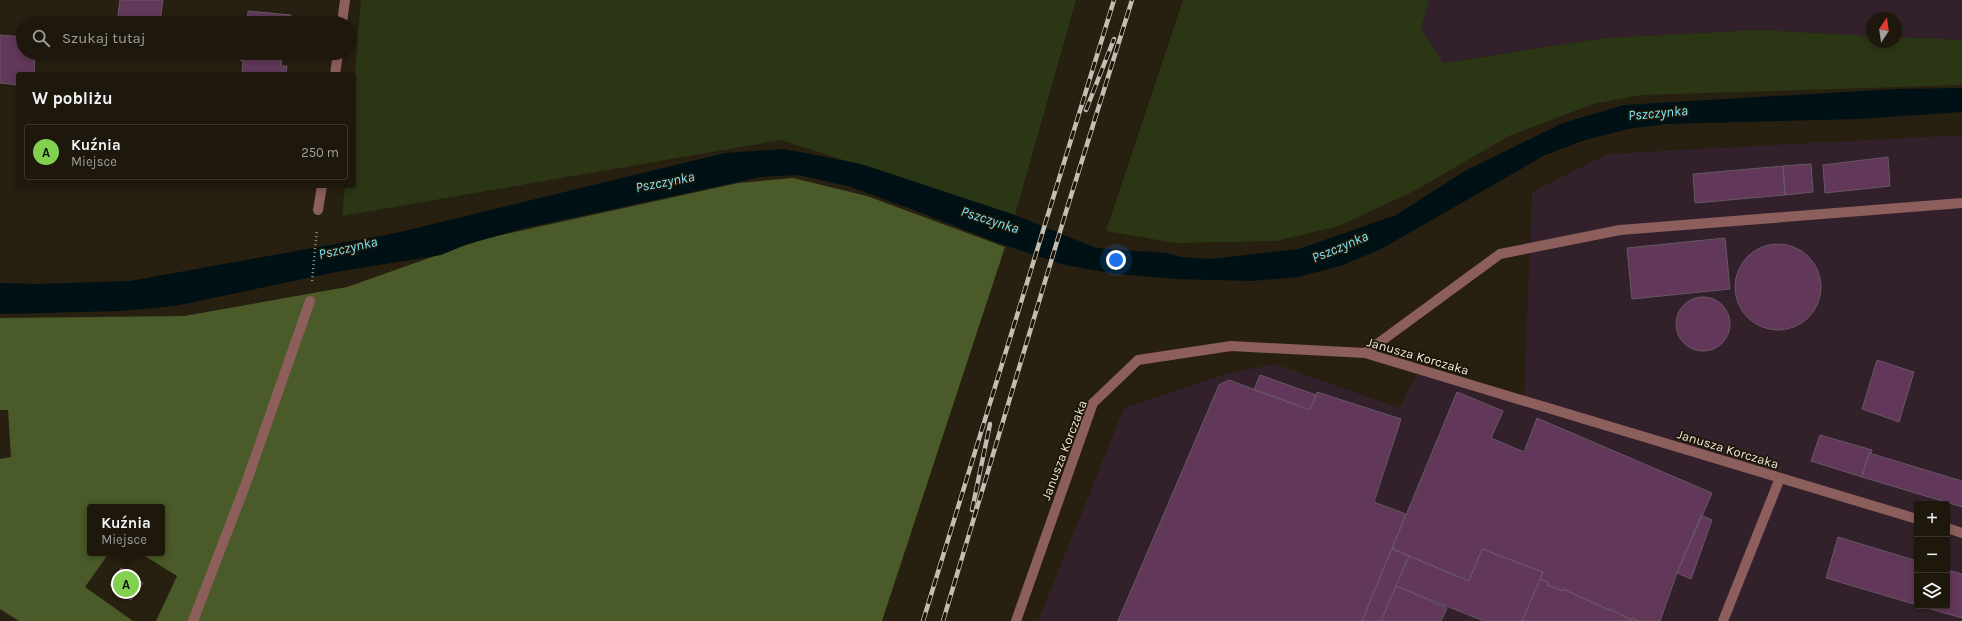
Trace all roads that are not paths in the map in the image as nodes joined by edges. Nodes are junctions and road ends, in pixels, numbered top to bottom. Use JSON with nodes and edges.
{"nodes":[{"id":1,"x":345,"y":0,"type":"edge"},
{"id":2,"x":343,"y":16,"type":"edge"},
{"id":3,"x":337,"y":60,"type":"edge"},
{"id":4,"x":335,"y":72,"type":"edge"},
{"id":5,"x":322,"y":188,"type":"edge"},
{"id":6,"x":1962,"y":203,"type":"edge"},
{"id":7,"x":318,"y":210,"type":"road end"},
{"id":8,"x":310,"y":301,"type":"road end"},
{"id":9,"x":1365,"y":353,"type":"junction"},
{"id":10,"x":1780,"y":478,"type":"junction"},
{"id":11,"x":1914,"y":518,"type":"edge"},
{"id":12,"x":1950,"y":529,"type":"edge"},
{"id":13,"x":1962,"y":533,"type":"edge"},
{"id":14,"x":193,"y":621,"type":"edge"},
{"id":15,"x":1016,"y":621,"type":"edge"},
{"id":16,"x":1723,"y":621,"type":"edge"}],
"edges":[{"from":1,"to":2,"type":"street"},
{"from":3,"to":4,"type":"street"},
{"from":5,"to":7,"type":"street"},
{"from":6,"to":9,"type":"street"},
{"from":8,"to":14,"type":"street"},
{"from":9,"to":10,"type":"street","name":"Janusza Korczaka"},
{"from":9,"to":15,"type":"street","name":"Janusza Korczaka"},
{"from":10,"to":11,"type":"street","name":"Janusza Korczaka"},
{"from":10,"to":16,"type":"street"},
{"from":12,"to":13,"type":"street"}]}
